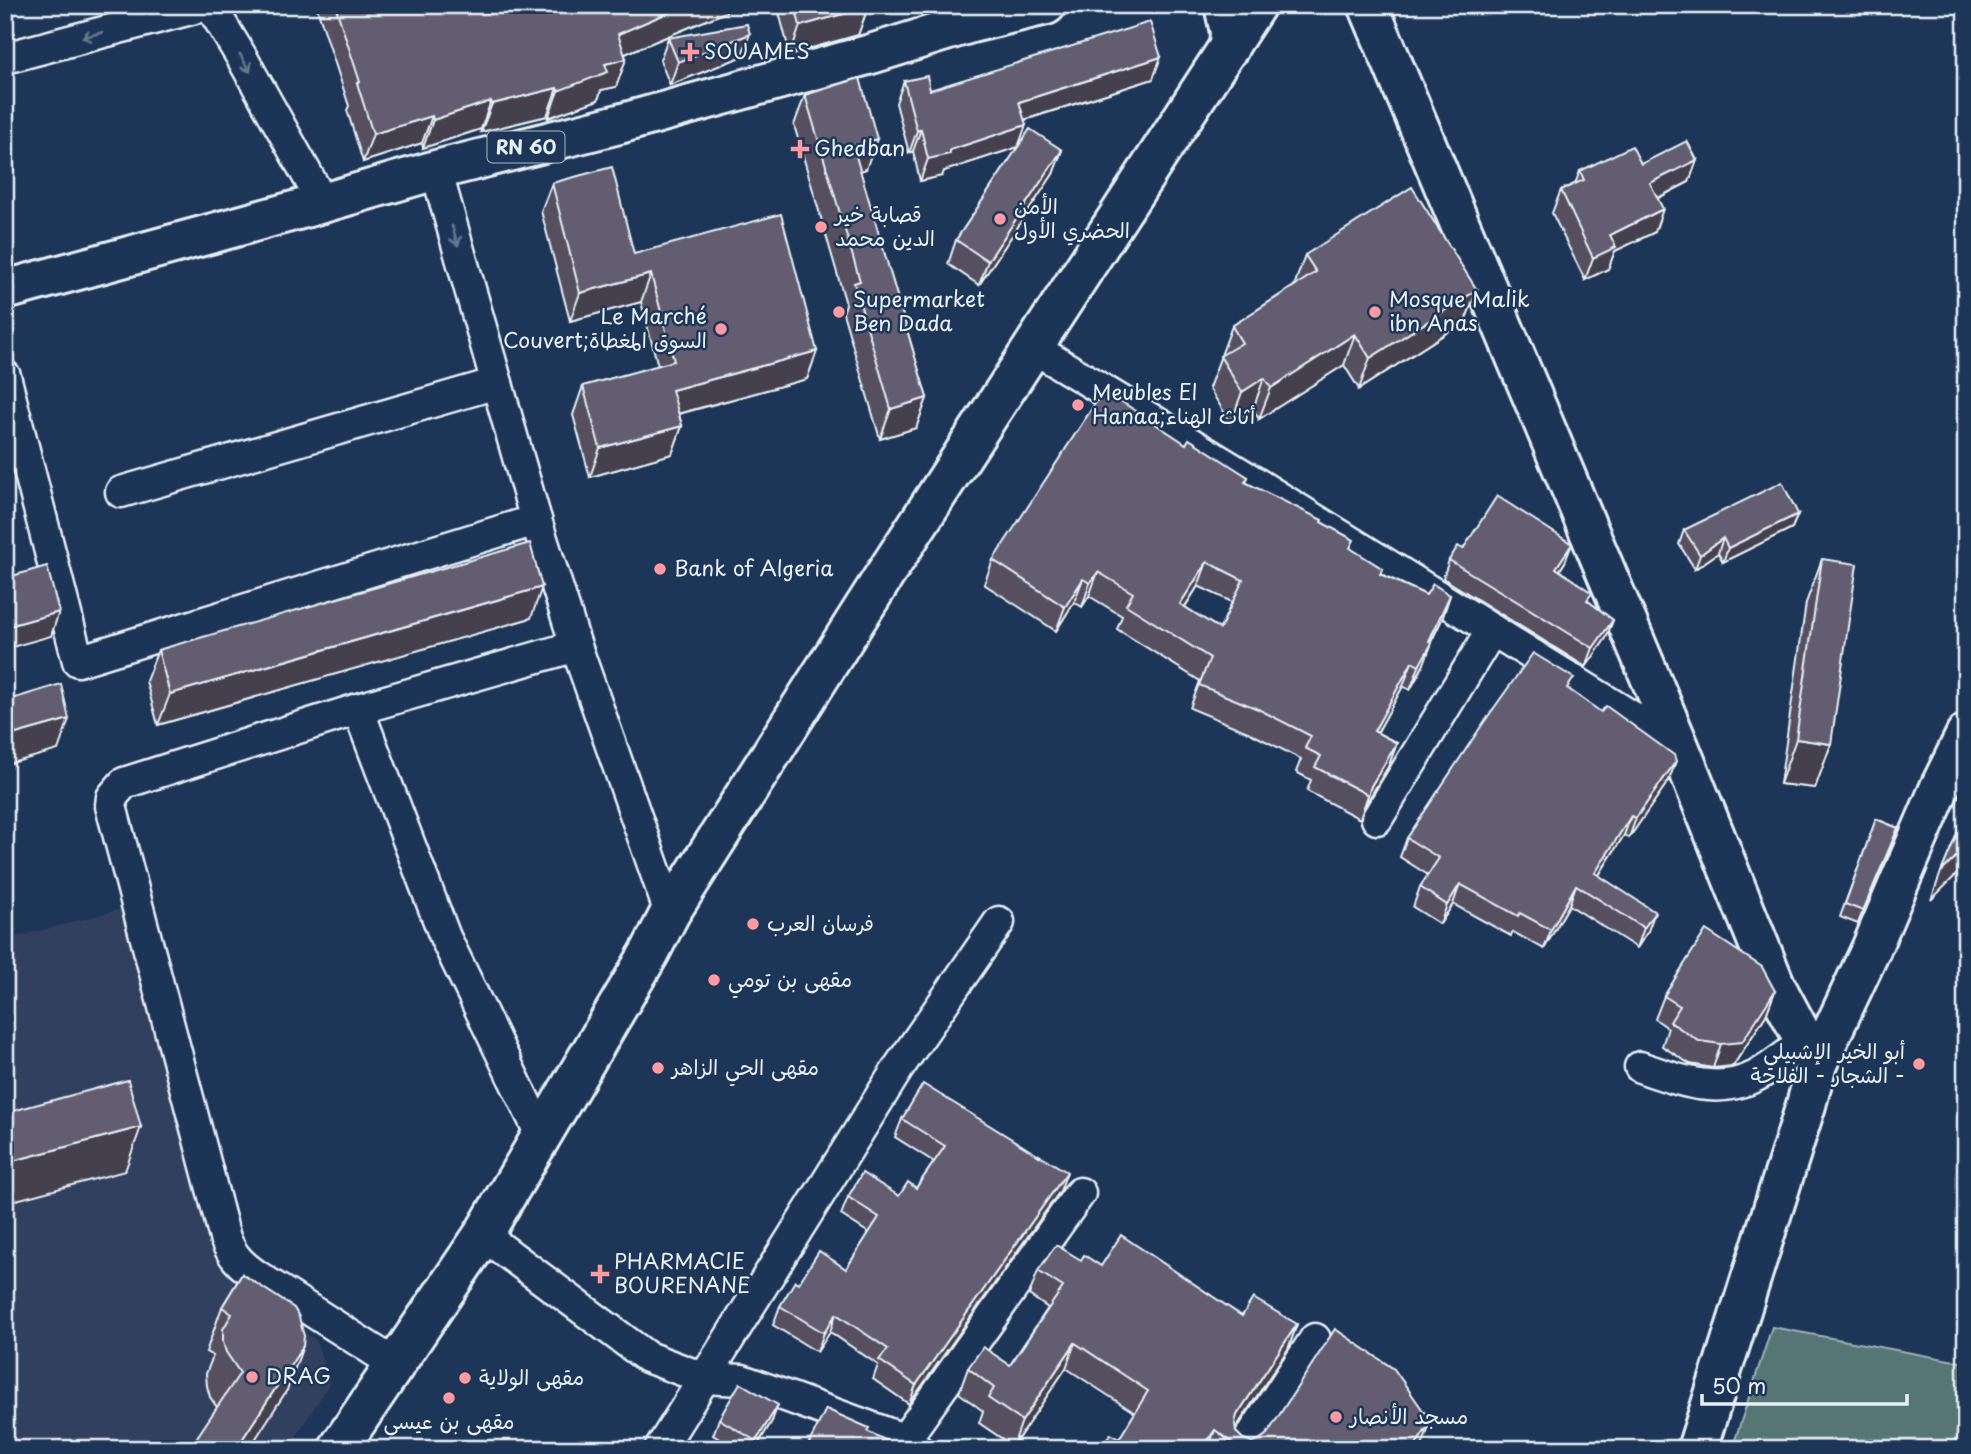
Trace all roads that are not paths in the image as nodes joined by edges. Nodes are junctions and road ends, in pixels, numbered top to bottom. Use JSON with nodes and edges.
{"nodes":[{"id":1,"x":208,"y":5,"type":"edge"},
{"id":2,"x":1046,"y":5,"type":"edge"},
{"id":3,"x":1224,"y":5,"type":"edge"},
{"id":4,"x":1256,"y":5,"type":"edge"},
{"id":5,"x":1368,"y":5,"type":"edge"},
{"id":6,"x":964,"y":14,"type":"edge"},
{"id":7,"x":1229,"y":48,"type":"junction"},
{"id":8,"x":5,"y":58,"type":"edge"},
{"id":9,"x":436,"y":170,"type":"junction"},
{"id":10,"x":323,"y":203,"type":"junction"},
{"id":11,"x":5,"y":290,"type":"edge"},
{"id":12,"x":1032,"y":347,"type":"junction"},
{"id":13,"x":5,"y":376,"type":"edge"},
{"id":14,"x":497,"y":383,"type":"junction"},
{"id":15,"x":121,"y":492,"type":"dead end"},
{"id":16,"x":536,"y":520,"type":"junction"},
{"id":17,"x":1492,"y":630,"type":"junction"},
{"id":18,"x":576,"y":646,"type":"junction"},
{"id":19,"x":358,"y":709,"type":"junction"},
{"id":20,"x":1966,"y":734,"type":"edge"},
{"id":21,"x":1679,"y":746,"type":"junction"},
{"id":22,"x":1377,"y":819,"type":"dead end"},
{"id":23,"x":670,"y":913,"type":"junction"},
{"id":24,"x":999,"y":922,"type":"dead end"},
{"id":25,"x":1811,"y":1053,"type":"junction"},
{"id":26,"x":1640,"y":1067,"type":"dead end"},
{"id":27,"x":542,"y":1137,"type":"junction"},
{"id":28,"x":1080,"y":1194,"type":"dead end"},
{"id":29,"x":483,"y":1235,"type":"junction"},
{"id":30,"x":1315,"y":1339,"type":"dead end"},
{"id":31,"x":395,"y":1364,"type":"junction"},
{"id":32,"x":703,"y":1378,"type":"junction"},
{"id":33,"x":906,"y":1446,"type":"edge"},
{"id":34,"x":338,"y":1449,"type":"edge"},
{"id":35,"x":660,"y":1449,"type":"edge"},
{"id":36,"x":1243,"y":1449,"type":"edge"},
{"id":37,"x":1697,"y":1449,"type":"edge"}],
"edges":[{"from":1,"to":8,"type":"street","one_way":true},
{"from":1,"to":10,"type":"street","one_way":true},
{"from":2,"to":6,"type":"street","number":"RN 60"},
{"from":3,"to":7,"type":"street"},
{"from":4,"to":7,"type":"street"},
{"from":5,"to":21,"type":"street"},
{"from":6,"to":9,"type":"street","number":"RN 60"},
{"from":7,"to":12,"type":"street"},
{"from":9,"to":10,"type":"street","number":"RN 60"},
{"from":9,"to":14,"type":"street","one_way":true},
{"from":10,"to":11,"type":"street","number":"RN 60"},
{"from":12,"to":17,"type":"street"},
{"from":12,"to":23,"type":"street"},
{"from":13,"to":16,"type":"street"},
{"from":14,"to":15,"type":"street"},
{"from":14,"to":16,"type":"street"},
{"from":16,"to":18,"type":"street"},
{"from":17,"to":21,"type":"street"},
{"from":17,"to":22,"type":"street"},
{"from":18,"to":19,"type":"street"},
{"from":18,"to":23,"type":"street"},
{"from":19,"to":27,"type":"street"},
{"from":19,"to":31,"type":"street"},
{"from":20,"to":25,"type":"street"},
{"from":21,"to":25,"type":"street"},
{"from":23,"to":27,"type":"street"},
{"from":24,"to":32,"type":"street"},
{"from":25,"to":26,"type":"street"},
{"from":25,"to":37,"type":"street"},
{"from":27,"to":29,"type":"street"},
{"from":28,"to":33,"type":"street"},
{"from":29,"to":31,"type":"street"},
{"from":29,"to":32,"type":"street"},
{"from":30,"to":36,"type":"street"},
{"from":31,"to":34,"type":"street"},
{"from":32,"to":33,"type":"street"},
{"from":32,"to":35,"type":"street"}]}
